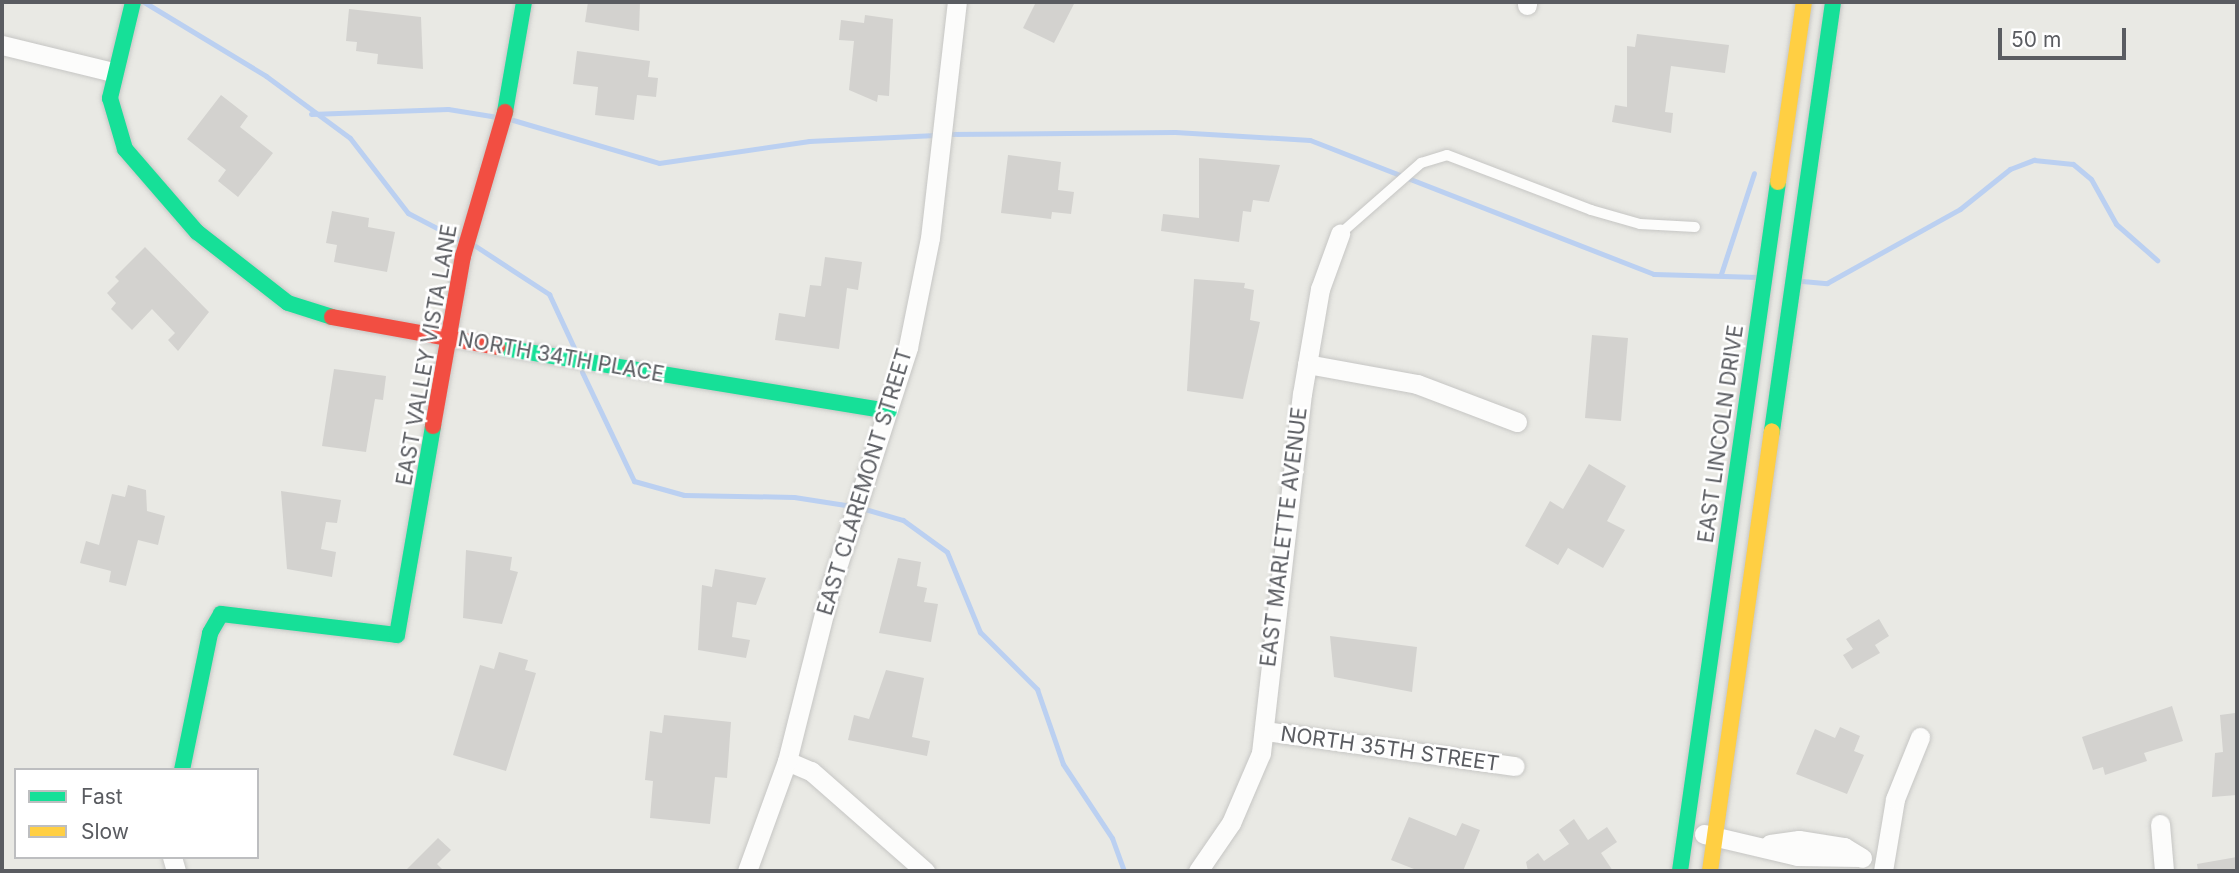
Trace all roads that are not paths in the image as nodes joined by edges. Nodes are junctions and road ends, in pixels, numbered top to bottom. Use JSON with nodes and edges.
{"nodes":[{"id":1,"x":524,"y":2,"type":"edge"},
{"id":2,"x":957,"y":2,"type":"edge"},
{"id":3,"x":1804,"y":2,"type":"edge"},
{"id":4,"x":1833,"y":2,"type":"edge"},
{"id":5,"x":132,"y":7,"type":"edge"},
{"id":6,"x":2,"y":44,"type":"edge"},
{"id":7,"x":113,"y":72,"type":"junction"},
{"id":8,"x":1696,"y":228,"type":"dead end"},
{"id":9,"x":1771,"y":229,"type":"junction"},
{"id":10,"x":1799,"y":233,"type":"junction"},
{"id":11,"x":1340,"y":234,"type":"joint"},
{"id":12,"x":451,"y":337,"type":"junction"},
{"id":13,"x":1307,"y":364,"type":"junction"},
{"id":14,"x":890,"y":411,"type":"junction"},
{"id":15,"x":1517,"y":422,"type":"dead end"},
{"id":16,"x":1265,"y":732,"type":"junction"},
{"id":17,"x":1920,"y":737,"type":"dead end"},
{"id":18,"x":788,"y":761,"type":"junction"},
{"id":19,"x":1515,"y":766,"type":"dead end"},
{"id":20,"x":182,"y":768,"type":"edge"},
{"id":21,"x":2160,"y":824,"type":"dead end"},
{"id":22,"x":1686,"y":831,"type":"junction"},
{"id":23,"x":1714,"y":836,"type":"junction"},
{"id":24,"x":1886,"y":870,"type":"edge"},
{"id":25,"x":747,"y":871,"type":"edge"},
{"id":26,"x":925,"y":871,"type":"edge"},
{"id":27,"x":1198,"y":871,"type":"edge"},
{"id":28,"x":1680,"y":871,"type":"edge"},
{"id":29,"x":1710,"y":871,"type":"edge"},
{"id":30,"x":2164,"y":871,"type":"edge"}],
"edges":[{"from":1,"to":12,"type":"street","name":"EAST VALLEY VISTA LANE"},
{"from":2,"to":14,"type":"street","name":"EAST CLAREMONT STREET"},
{"from":3,"to":9,"type":"street","name":"EAST LINCOLN DRIVE"},
{"from":4,"to":10,"type":"street"},
{"from":5,"to":7,"type":"street","name":"NORTH 34TH PLACE"},
{"from":6,"to":7,"type":"street"},
{"from":7,"to":12,"type":"street","name":"NORTH 34TH PLACE"},
{"from":8,"to":11,"type":"lane"},
{"from":9,"to":10,"type":"street"},
{"from":9,"to":22,"type":"street","name":"EAST LINCOLN DRIVE"},
{"from":10,"to":23,"type":"street"},
{"from":11,"to":13,"type":"street","name":"EAST MARLETTE AVENUE"},
{"from":12,"to":14,"type":"street","name":"NORTH 34TH PLACE"},
{"from":12,"to":20,"type":"street","name":"EAST VALLEY VISTA LANE"},
{"from":13,"to":15,"type":"street"},
{"from":13,"to":16,"type":"street","name":"EAST MARLETTE AVENUE"},
{"from":14,"to":18,"type":"street","name":"EAST CLAREMONT STREET"},
{"from":16,"to":19,"type":"street","name":"NORTH 35TH STREET"},
{"from":16,"to":27,"type":"street","name":"EAST MARLETTE AVENUE"},
{"from":17,"to":24,"type":"street"},
{"from":18,"to":25,"type":"street","name":"EAST CLAREMONT STREET"},
{"from":18,"to":26,"type":"street"},
{"from":21,"to":30,"type":"street"},
{"from":22,"to":23,"type":"street"},
{"from":22,"to":28,"type":"street","name":"EAST LINCOLN DRIVE"},
{"from":23,"to":24,"type":"street"},
{"from":23,"to":29,"type":"street"}]}
